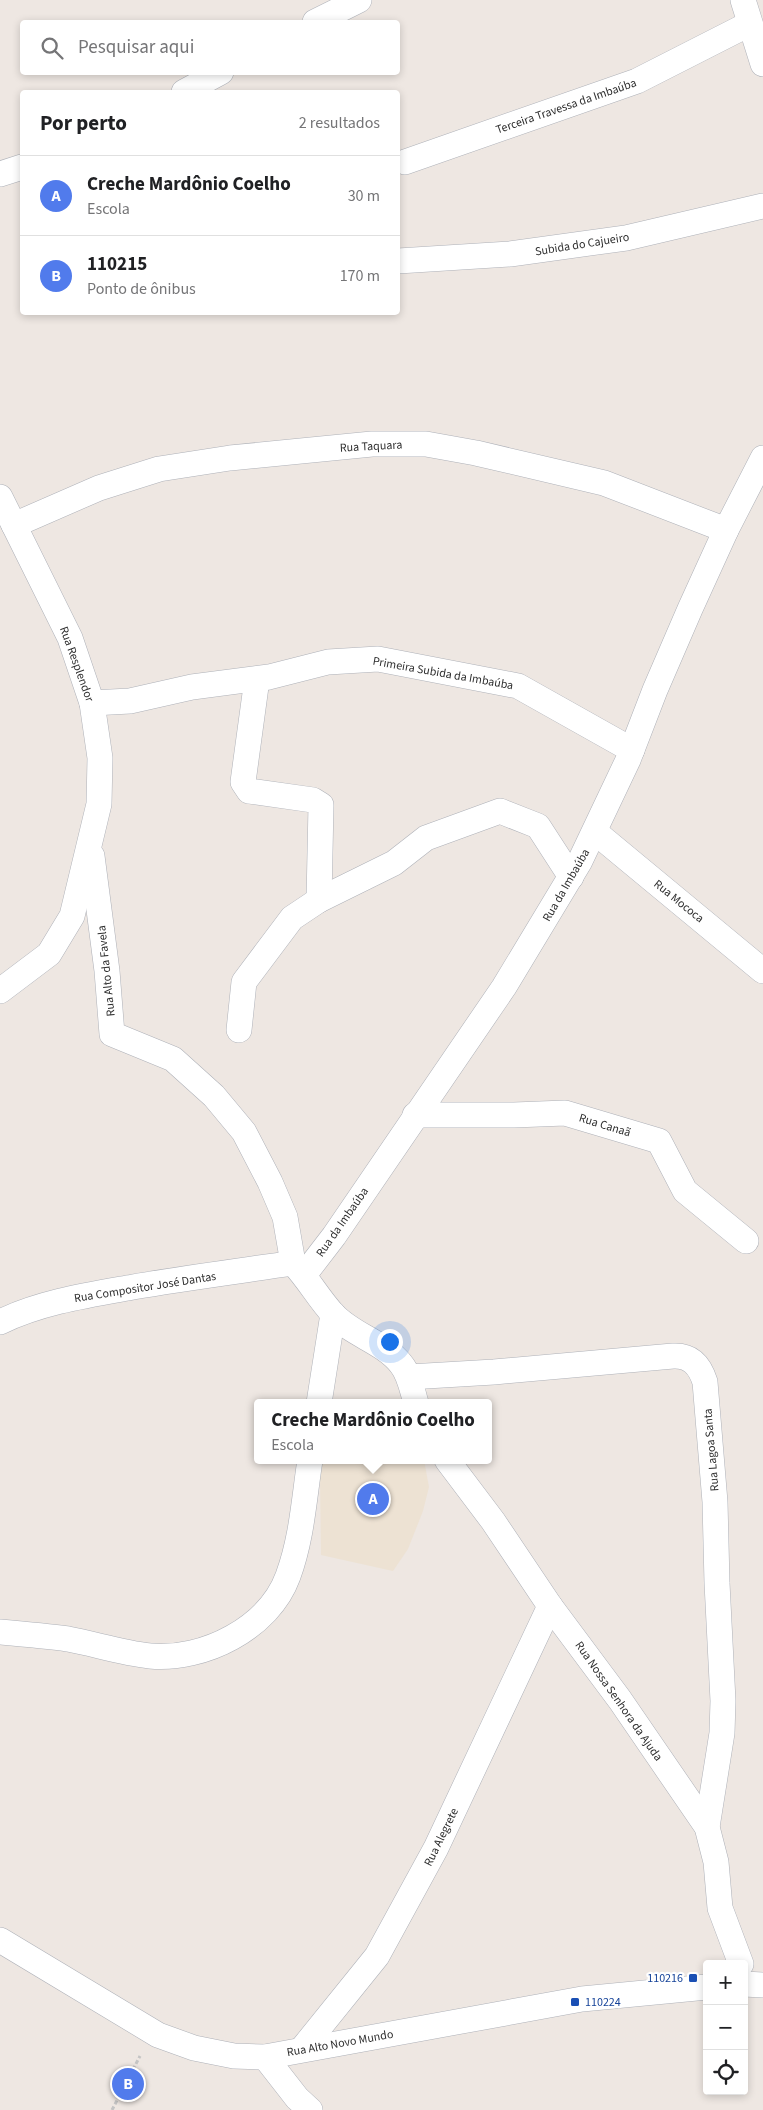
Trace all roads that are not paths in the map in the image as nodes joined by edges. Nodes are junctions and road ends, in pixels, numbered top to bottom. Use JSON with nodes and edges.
{"nodes":[{"id":1,"x":358,"y":0,"type":"edge"},
{"id":2,"x":743,"y":0,"type":"edge"},
{"id":3,"x":319,"y":20,"type":"edge"},
{"id":4,"x":749,"y":24,"type":"junction"},
{"id":5,"x":763,"y":64,"type":"edge"},
{"id":6,"x":215,"y":75,"type":"edge"},
{"id":7,"x":188,"y":90,"type":"edge"},
{"id":8,"x":405,"y":162,"type":"dead end"},
{"id":9,"x":20,"y":168,"type":"edge"},
{"id":10,"x":0,"y":174,"type":"edge"},
{"id":11,"x":763,"y":206,"type":"edge"},
{"id":12,"x":400,"y":261,"type":"edge"},
{"id":13,"x":763,"y":458,"type":"edge"},
{"id":14,"x":0,"y":497,"type":"edge"},
{"id":15,"x":14,"y":525,"type":"junction"},
{"id":16,"x":726,"y":530,"type":"junction"},
{"id":17,"x":257,"y":679,"type":"junction"},
{"id":18,"x":92,"y":703,"type":"junction"},
{"id":19,"x":632,"y":750,"type":"junction"},
{"id":20,"x":595,"y":832,"type":"junction"},
{"id":21,"x":90,"y":841,"type":"junction"},
{"id":22,"x":571,"y":877,"type":"junction"},
{"id":23,"x":319,"y":900,"type":"junction"},
{"id":24,"x":763,"y":971,"type":"edge"},
{"id":25,"x":0,"y":992,"type":"edge"},
{"id":26,"x":240,"y":1030,"type":"dead end"},
{"id":27,"x":416,"y":1115,"type":"junction"},
{"id":28,"x":746,"y":1241,"type":"dead end"},
{"id":29,"x":298,"y":1269,"type":"junction"},
{"id":30,"x":333,"y":1314,"type":"junction"},
{"id":31,"x":0,"y":1322,"type":"edge"},
{"id":32,"x":409,"y":1377,"type":"junction"},
{"id":33,"x":320,"y":1399,"type":"edge"},
{"id":34,"x":415,"y":1399,"type":"edge"},
{"id":35,"x":310,"y":1464,"type":"edge"},
{"id":36,"x":450,"y":1464,"type":"edge"},
{"id":37,"x":550,"y":1606,"type":"junction"},
{"id":38,"x":0,"y":1632,"type":"edge"},
{"id":39,"x":707,"y":1827,"type":"junction"},
{"id":40,"x":0,"y":1940,"type":"edge"},
{"id":41,"x":741,"y":1960,"type":"edge"},
{"id":42,"x":703,"y":1987,"type":"edge"},
{"id":43,"x":302,"y":2049,"type":"junction"},
{"id":44,"x":265,"y":2057,"type":"junction"},
{"id":45,"x":310,"y":2110,"type":"edge"}],
"edges":[{"from":1,"to":3,"type":"street"},
{"from":2,"to":4,"type":"street"},
{"from":4,"to":5,"type":"street"},
{"from":4,"to":8,"type":"street","name":"Terceira Travessa da Imbaúba"},
{"from":6,"to":7,"type":"street"},
{"from":9,"to":10,"type":"street"},
{"from":11,"to":12,"type":"street","name":"Subida do Cajueiro"},
{"from":13,"to":16,"type":"street","name":"Rua da Imbaúba"},
{"from":14,"to":15,"type":"street","name":"Rua Resplendor"},
{"from":15,"to":16,"type":"street","name":"Rua Taquara"},
{"from":15,"to":18,"type":"street","name":"Rua Resplendor"},
{"from":16,"to":19,"type":"street","name":"Rua da Imbaúba"},
{"from":17,"to":18,"type":"street","name":"Primeira Subida da Imbaúba"},
{"from":17,"to":19,"type":"street","name":"Primeira Subida da Imbaúba"},
{"from":17,"to":23,"type":"street"},
{"from":18,"to":21,"type":"street","name":"Rua Resplendor"},
{"from":19,"to":20,"type":"street","name":"Rua da Imbaúba"},
{"from":20,"to":22,"type":"street","name":"Rua da Imbaúba"},
{"from":20,"to":24,"type":"street","name":"Rua Mococa"},
{"from":21,"to":25,"type":"street","name":"Rua Resplendor"},
{"from":21,"to":29,"type":"street","name":"Rua Alto da Favela"},
{"from":22,"to":23,"type":"street"},
{"from":22,"to":27,"type":"street","name":"Rua da Imbaúba"},
{"from":23,"to":26,"type":"street"},
{"from":27,"to":28,"type":"street","name":"Rua Canaã"},
{"from":27,"to":29,"type":"street","name":"Rua da Imbaúba"},
{"from":29,"to":30,"type":"street"},
{"from":29,"to":31,"type":"street","name":"Rua Compositor José Dantas"},
{"from":30,"to":32,"type":"street"},
{"from":30,"to":33,"type":"street"},
{"from":32,"to":34,"type":"street"},
{"from":32,"to":39,"type":"street","name":"Rua Lagoa Santa"},
{"from":35,"to":38,"type":"street"},
{"from":36,"to":37,"type":"street","name":"Rua Nossa Senhora da Ajuda"},
{"from":37,"to":39,"type":"street","name":"Rua Nossa Senhora da Ajuda"},
{"from":37,"to":43,"type":"street","name":"Rua Alegrete"},
{"from":39,"to":41,"type":"street","name":"Rua Nossa Senhora da Ajuda"},
{"from":40,"to":44,"type":"street","name":"Rua Alto Novo Mundo"},
{"from":42,"to":43,"type":"street","name":"Rua Alto Novo Mundo"},
{"from":43,"to":44,"type":"street","name":"Rua Alto Novo Mundo"},
{"from":44,"to":45,"type":"street"}]}
